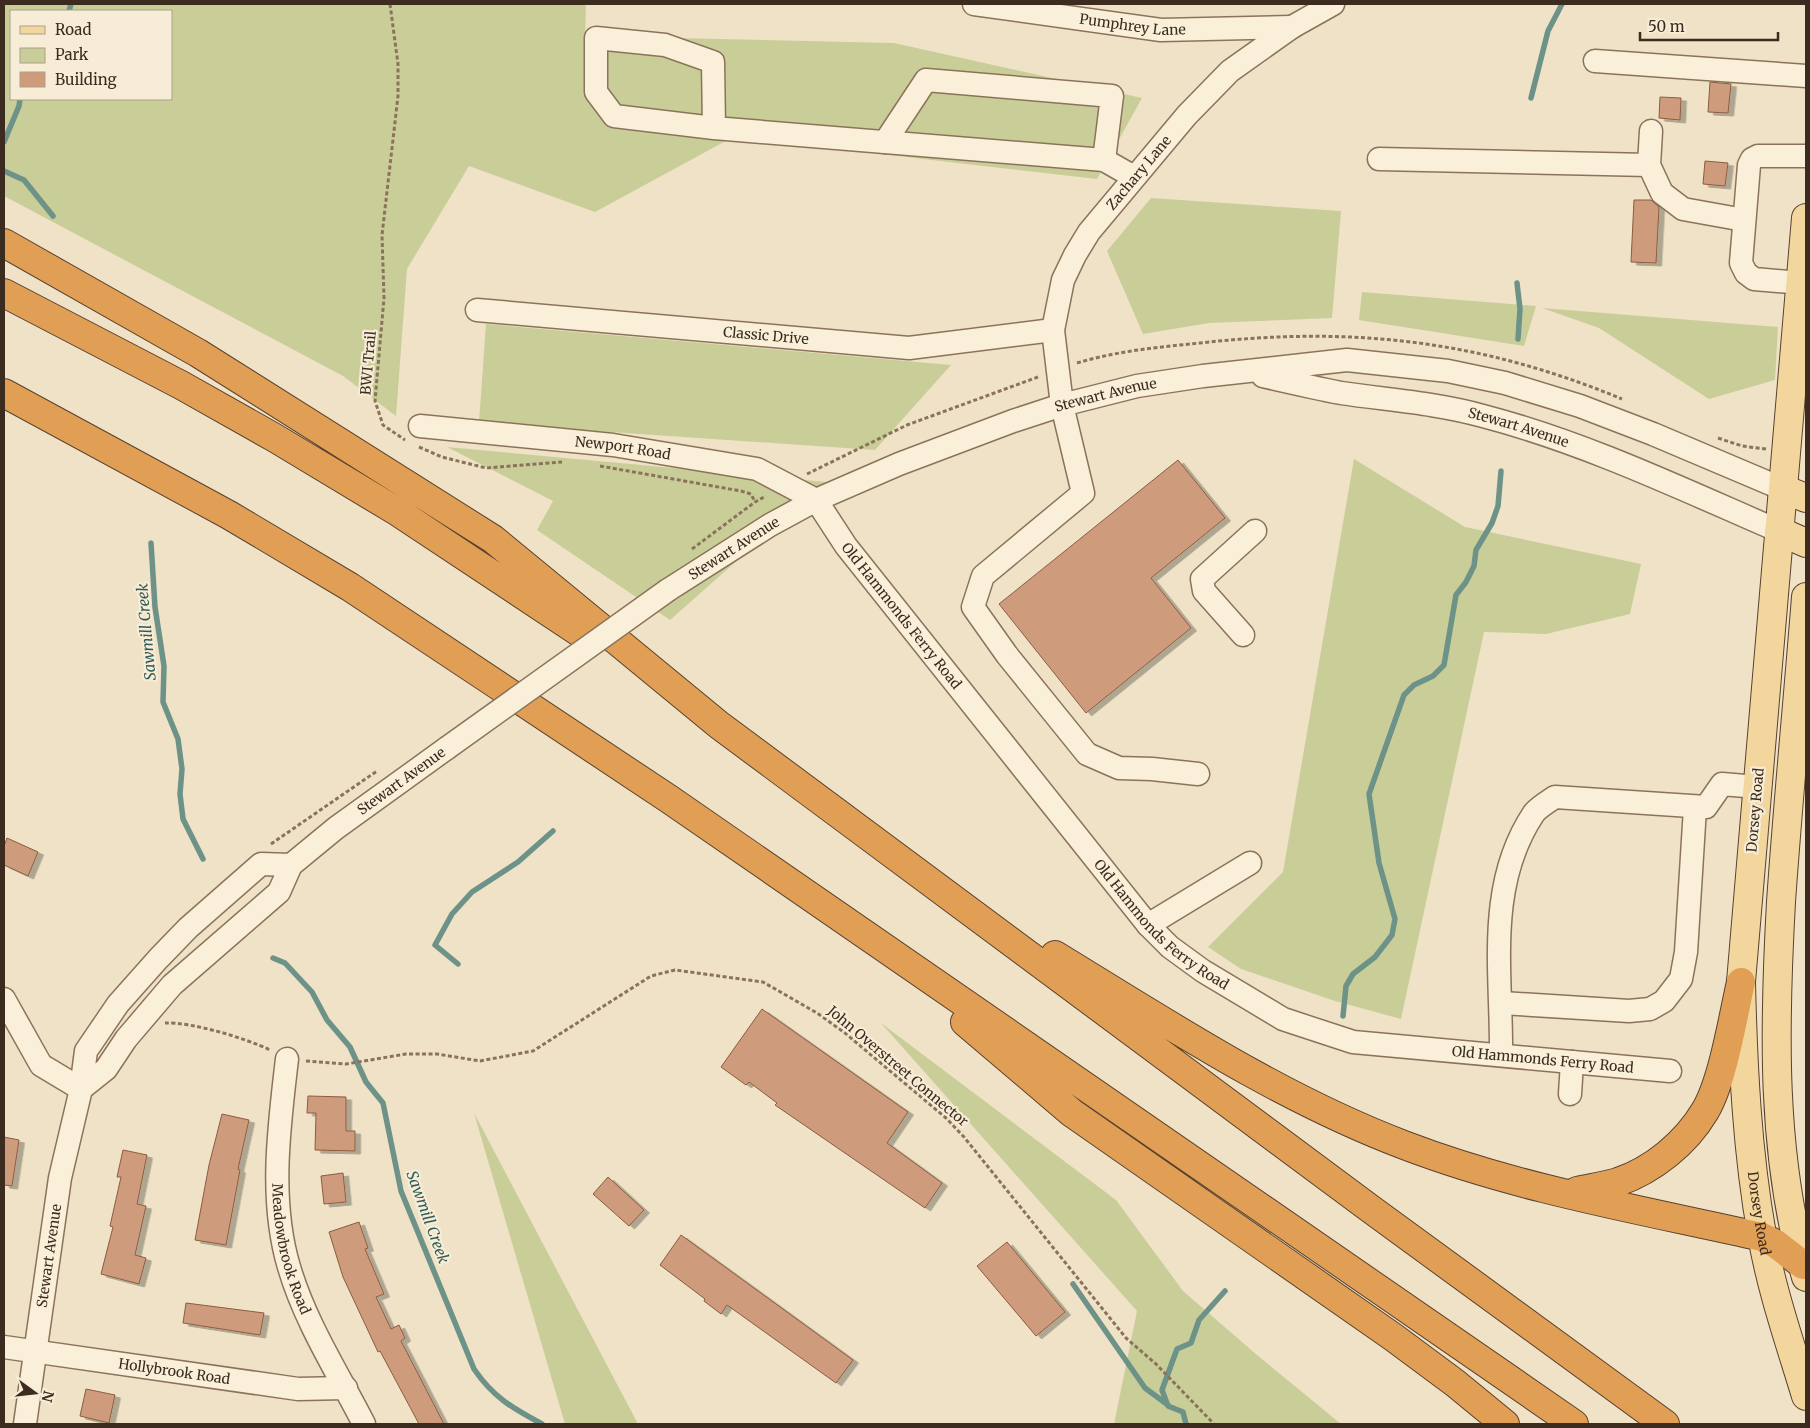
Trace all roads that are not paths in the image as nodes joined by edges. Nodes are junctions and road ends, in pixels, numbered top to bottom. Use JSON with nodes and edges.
{"nodes":[{"id":1,"x":974,"y":4,"type":"edge"},
{"id":2,"x":1333,"y":4,"type":"edge"},
{"id":3,"x":1292,"y":26,"type":"junction"},
{"id":4,"x":1595,"y":60,"type":"dead end"},
{"id":5,"x":1806,"y":76,"type":"edge"},
{"id":6,"x":714,"y":128,"type":"junction"},
{"id":7,"x":1651,"y":131,"type":"dead end"},
{"id":8,"x":885,"y":142,"type":"junction"},
{"id":9,"x":1806,"y":156,"type":"edge"},
{"id":10,"x":1379,"y":159,"type":"dead end"},
{"id":11,"x":1104,"y":160,"type":"junction"},
{"id":12,"x":1648,"y":165,"type":"junction"},
{"id":13,"x":1134,"y":177,"type":"junction"},
{"id":14,"x":1806,"y":218,"type":"edge"},
{"id":15,"x":1744,"y":220,"type":"junction"},
{"id":16,"x":4,"y":243,"type":"edge"},
{"id":17,"x":1801,"y":283,"type":"junction"},
{"id":18,"x":4,"y":293,"type":"edge"},
{"id":19,"x":477,"y":310,"type":"dead end"},
{"id":20,"x":1053,"y":330,"type":"junction"},
{"id":21,"x":1243,"y":372,"type":"junction"},
{"id":22,"x":4,"y":393,"type":"edge"},
{"id":23,"x":1062,"y":405,"type":"junction"},
{"id":24,"x":420,"y":426,"type":"dead end"},
{"id":25,"x":1794,"y":494,"type":"edge"},
{"id":26,"x":816,"y":500,"type":"junction"},
{"id":27,"x":1255,"y":531,"type":"dead end"},
{"id":28,"x":1779,"y":532,"type":"junction"},
{"id":29,"x":1806,"y":543,"type":"edge"},
{"id":30,"x":1806,"y":597,"type":"edge"},
{"id":31,"x":1243,"y":635,"type":"dead end"},
{"id":32,"x":719,"y":726,"type":"junction"},
{"id":33,"x":1806,"y":737,"type":"edge"},
{"id":34,"x":1198,"y":774,"type":"dead end"},
{"id":35,"x":1791,"y":779,"type":"junction"},
{"id":36,"x":1757,"y":788,"type":"junction"},
{"id":37,"x":1695,"y":808,"type":"junction"},
{"id":38,"x":904,"y":863,"type":"junction"},
{"id":39,"x":1250,"y":863,"type":"dead end"},
{"id":40,"x":291,"y":865,"type":"junction"},
{"id":41,"x":1148,"y":925,"type":"junction"},
{"id":42,"x":854,"y":927,"type":"junction"},
{"id":43,"x":1742,"y":982,"type":"junction"},
{"id":44,"x":4,"y":999,"type":"edge"},
{"id":45,"x":1502,"y":1004,"type":"junction"},
{"id":46,"x":1501,"y":1055,"type":"junction"},
{"id":47,"x":287,"y":1059,"type":"road end"},
{"id":48,"x":1572,"y":1062,"type":"junction"},
{"id":49,"x":1670,"y":1071,"type":"dead end"},
{"id":50,"x":81,"y":1088,"type":"junction"},
{"id":51,"x":1570,"y":1094,"type":"dead end"},
{"id":52,"x":1567,"y":1193,"type":"junction"},
{"id":53,"x":1762,"y":1238,"type":"junction"},
{"id":54,"x":1804,"y":1271,"type":"edge"},
{"id":55,"x":4,"y":1347,"type":"edge"},
{"id":56,"x":35,"y":1352,"type":"junction"},
{"id":57,"x":1609,"y":1384,"type":"junction"},
{"id":58,"x":346,"y":1388,"type":"junction"},
{"id":59,"x":1806,"y":1396,"type":"edge"},
{"id":60,"x":25,"y":1424,"type":"edge"},
{"id":61,"x":364,"y":1424,"type":"edge"},
{"id":62,"x":1505,"y":1424,"type":"edge"},
{"id":63,"x":1574,"y":1424,"type":"edge"},
{"id":64,"x":1666,"y":1424,"type":"edge"},
{"id":65,"x":1672,"y":1424,"type":"edge"}],
"edges":[{"from":1,"to":3,"type":"street","name":"Pumphrey Lane"},
{"from":2,"to":3,"type":"street","name":"Zachary Lane"},
{"from":3,"to":13,"type":"street","name":"Zachary Lane"},
{"from":4,"to":5,"type":"street"},
{"from":6,"to":6,"type":"street"},
{"from":6,"to":8,"type":"street"},
{"from":7,"to":12,"type":"street"},
{"from":8,"to":11,"type":"street"},
{"from":8,"to":11,"type":"street"},
{"from":9,"to":15,"type":"street"},
{"from":10,"to":12,"type":"street"},
{"from":11,"to":13,"type":"street"},
{"from":12,"to":15,"type":"street"},
{"from":13,"to":20,"type":"street","name":"Zachary Lane"},
{"from":14,"to":17,"type":"main road","name":"Dorsey Road"},
{"from":15,"to":17,"type":"street"},
{"from":16,"to":32,"type":"highway"},
{"from":17,"to":25,"type":"main road","name":"Dorsey Road"},
{"from":18,"to":32,"type":"highway"},
{"from":19,"to":20,"type":"street","name":"Classic Drive"},
{"from":20,"to":23,"type":"street","name":"Zachary Lane"},
{"from":21,"to":23,"type":"street","name":"Stewart Avenue"},
{"from":21,"to":25,"type":"street","name":"Stewart Avenue"},
{"from":21,"to":28,"type":"street","name":"Stewart Avenue"},
{"from":22,"to":42,"type":"highway"},
{"from":23,"to":26,"type":"street","name":"Stewart Avenue"},
{"from":23,"to":34,"type":"street","name":"Zachary Lane"},
{"from":24,"to":26,"type":"street","name":"Newport Road"},
{"from":25,"to":28,"type":"main road","name":"Dorsey Road"},
{"from":26,"to":40,"type":"street","name":"Stewart Avenue","bridge":true},
{"from":26,"to":41,"type":"street","name":"Old Hammonds Ferry Road"},
{"from":27,"to":31,"type":"street"},
{"from":28,"to":29,"type":"main road"},
{"from":28,"to":36,"type":"main road","name":"Dorsey Road"},
{"from":30,"to":35,"type":"main road"},
{"from":32,"to":38,"type":"highway"},
{"from":33,"to":35,"type":"main road"},
{"from":35,"to":54,"type":"main road"},
{"from":36,"to":37,"type":"street"},
{"from":36,"to":43,"type":"main road","name":"Dorsey Road"},
{"from":37,"to":45,"type":"street"},
{"from":37,"to":45,"type":"street"},
{"from":38,"to":52,"type":"highway"},
{"from":38,"to":57,"type":"highway"},
{"from":39,"to":41,"type":"street"},
{"from":40,"to":50,"type":"street","name":"Stewart Avenue"},
{"from":40,"to":50,"type":"street","name":"Stewart Avenue"},
{"from":41,"to":46,"type":"street","name":"Old Hammonds Ferry Road"},
{"from":42,"to":62,"type":"highway"},
{"from":42,"to":63,"type":"highway"},
{"from":43,"to":52,"type":"highway"},
{"from":43,"to":53,"type":"main road","name":"Dorsey Road"},
{"from":44,"to":50,"type":"street"},
{"from":45,"to":46,"type":"street"},
{"from":46,"to":48,"type":"street","name":"Old Hammonds Ferry Road"},
{"from":47,"to":58,"type":"street","name":"Meadowbrook Road"},
{"from":48,"to":49,"type":"street","name":"Old Hammonds Ferry Road"},
{"from":48,"to":51,"type":"street"},
{"from":50,"to":56,"type":"street","name":"Stewart Avenue"},
{"from":52,"to":53,"type":"highway"},
{"from":53,"to":54,"type":"highway"},
{"from":53,"to":59,"type":"main road","name":"Dorsey Road"},
{"from":55,"to":56,"type":"street","name":"Hollybrook Road"},
{"from":56,"to":58,"type":"street","name":"Hollybrook Road"},
{"from":56,"to":60,"type":"street","name":"Stewart Avenue"},
{"from":57,"to":64,"type":"highway"},
{"from":57,"to":65,"type":"highway"},
{"from":58,"to":61,"type":"street","name":"Meadowbrook Road"}]}
